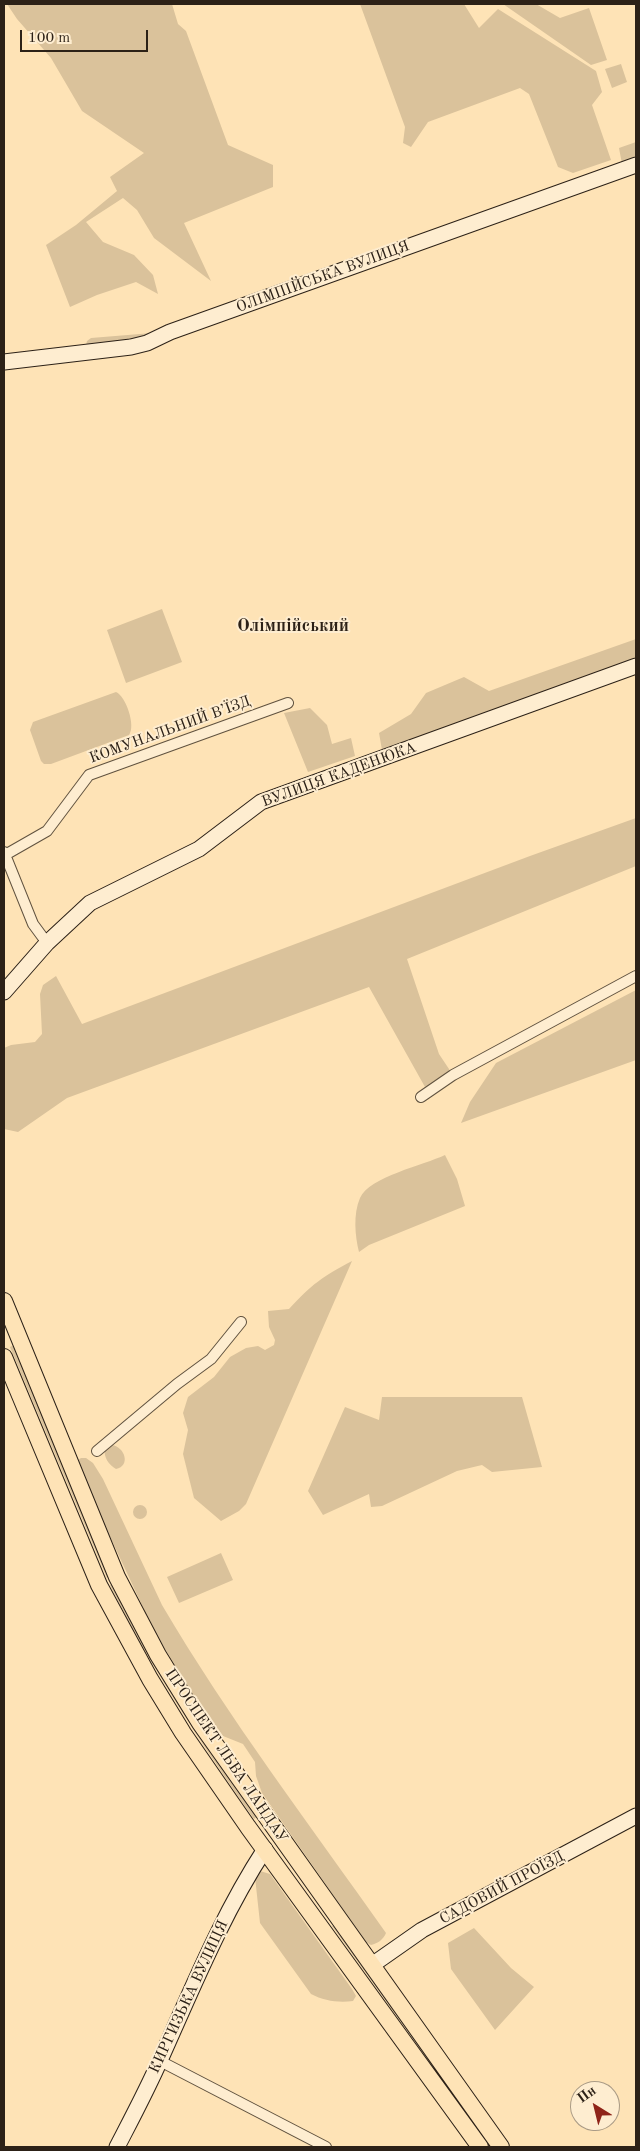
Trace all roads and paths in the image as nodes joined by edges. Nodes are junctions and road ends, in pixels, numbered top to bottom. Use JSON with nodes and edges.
{"nodes":[{"id":1,"x":636,"y":165,"type":"edge"},
{"id":2,"x":4,"y":362,"type":"edge"},
{"id":3,"x":636,"y":666,"type":"edge"},
{"id":4,"x":288,"y":703,"type":"dead end"},
{"id":5,"x":4,"y":854,"type":"edge"},
{"id":6,"x":47,"y":943,"type":"junction"},
{"id":7,"x":636,"y":976,"type":"edge"},
{"id":8,"x":4,"y":992,"type":"edge"},
{"id":9,"x":420,"y":1098,"type":"dead end"},
{"id":10,"x":4,"y":1301,"type":"edge"},
{"id":11,"x":241,"y":1322,"type":"dead end"},
{"id":12,"x":10,"y":1332,"type":"edge"},
{"id":13,"x":4,"y":1357,"type":"edge"},
{"id":14,"x":96,"y":1451,"type":"dead end"},
{"id":15,"x":636,"y":1816,"type":"edge"},
{"id":16,"x":282,"y":1837,"type":"junction"},
{"id":17,"x":265,"y":1849,"type":"junction"},
{"id":18,"x":336,"y":1913,"type":"junction"},
{"id":19,"x":321,"y":1925,"type":"junction"},
{"id":20,"x":372,"y":1965,"type":"junction"},
{"id":21,"x":160,"y":2061,"type":"junction"},
{"id":22,"x":117,"y":2147,"type":"edge"},
{"id":23,"x":326,"y":2147,"type":"edge"},
{"id":24,"x":480,"y":2147,"type":"edge"},
{"id":25,"x":501,"y":2147,"type":"edge"}],
"edges":[{"from":1,"to":2,"type":"street","name":"ОЛІМПІЙСЬКА ВУЛИЦЯ"},
{"from":3,"to":6,"type":"street","name":"ВУЛИЦЯ КАДЕНЮКА"},
{"from":4,"to":5,"type":"street","name":"КОМУНАЛЬНИЙ В’ЇЗД"},
{"from":5,"to":6,"type":"street"},
{"from":6,"to":8,"type":"street","name":"ВУЛИЦЯ КАДЕНЮКА"},
{"from":7,"to":9,"type":"street"},
{"from":10,"to":12,"type":"main road","name":"ПРОСПЕКТ ЛЬВА ЛАНДАУ"},
{"from":11,"to":14,"type":"street"},
{"from":12,"to":16,"type":"main road","name":"ПРОСПЕКТ ЛЬВА ЛАНДАУ"},
{"from":13,"to":17,"type":"main road","name":"ПРОСПЕКТ ЛЬВА ЛАНДАУ"},
{"from":15,"to":20,"type":"street","name":"САДОВИЙ ПРОЇЗД"},
{"from":16,"to":17,"type":"main road"},
{"from":16,"to":18,"type":"main road","name":"ПРОСПЕКТ ЛЬВА ЛАНДАУ"},
{"from":17,"to":19,"type":"main road","name":"ПРОСПЕКТ ЛЬВА ЛАНДАУ"},
{"from":17,"to":21,"type":"street","name":"КИРГИЗЬКА ВУЛИЦЯ"},
{"from":18,"to":19,"type":"main road"},
{"from":18,"to":20,"type":"main road","name":"ПРОСПЕКТ ЛЬВА ЛАНДАУ"},
{"from":19,"to":24,"type":"main road","name":"ПРОСПЕКТ ЛЬВА ЛАНДАУ"},
{"from":20,"to":25,"type":"main road","name":"ПРОСПЕКТ ЛЬВА ЛАНДАУ"},
{"from":21,"to":22,"type":"street","name":"КИРГИЗЬКА ВУЛИЦЯ"},
{"from":21,"to":23,"type":"street"}]}
